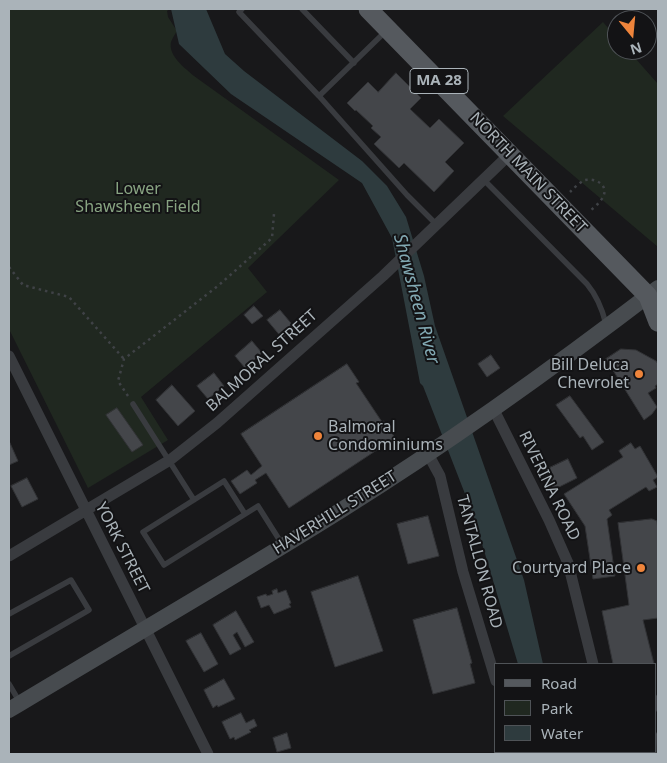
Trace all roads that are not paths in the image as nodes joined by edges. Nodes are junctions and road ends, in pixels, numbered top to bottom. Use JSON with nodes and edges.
{"nodes":[{"id":1,"x":242,"y":9,"type":"edge"},
{"id":2,"x":302,"y":9,"type":"edge"},
{"id":3,"x":368,"y":9,"type":"edge"},
{"id":4,"x":388,"y":30,"type":"junction"},
{"id":5,"x":354,"y":62,"type":"junction"},
{"id":6,"x":319,"y":96,"type":"junction"},
{"id":7,"x":510,"y":154,"type":"junction"},
{"id":8,"x":483,"y":179,"type":"junction"},
{"id":9,"x":436,"y":224,"type":"junction"},
{"id":10,"x":655,"y":295,"type":"edge"},
{"id":11,"x":658,"y":322,"type":"edge"},
{"id":12,"x":606,"y":327,"type":"junction"},
{"id":13,"x":9,"y":356,"type":"edge"},
{"id":14,"x":133,"y":404,"type":"road end"},
{"id":15,"x":494,"y":410,"type":"junction"},
{"id":16,"x":434,"y":450,"type":"junction"},
{"id":17,"x":170,"y":460,"type":"junction"},
{"id":18,"x":194,"y":500,"type":"junction"},
{"id":19,"x":85,"y":511,"type":"junction"},
{"id":20,"x":244,"y":514,"type":"junction"},
{"id":21,"x":283,"y":545,"type":"junction"},
{"id":22,"x":9,"y":556,"type":"edge"},
{"id":23,"x":9,"y":614,"type":"edge"},
{"id":24,"x":145,"y":628,"type":"junction"},
{"id":25,"x":9,"y":656,"type":"edge"},
{"id":26,"x":593,"y":663,"type":"edge"},
{"id":27,"x":494,"y":674,"type":"edge"},
{"id":28,"x":9,"y":684,"type":"edge"},
{"id":29,"x":14,"y":706,"type":"edge"},
{"id":30,"x":208,"y":754,"type":"edge"}],
"edges":[{"from":1,"to":6,"type":"lane"},
{"from":2,"to":5,"type":"lane"},
{"from":3,"to":4,"type":"main road","name":"NORTH MAIN STREET","number":"MA 28"},
{"from":4,"to":5,"type":"lane"},
{"from":4,"to":7,"type":"main road","name":"NORTH MAIN STREET","number":"MA 28"},
{"from":5,"to":6,"type":"lane"},
{"from":6,"to":9,"type":"lane"},
{"from":7,"to":8,"type":"street","name":"BALMORAL STREET"},
{"from":7,"to":10,"type":"main road","name":"NORTH MAIN STREET","number":"MA 28"},
{"from":8,"to":9,"type":"street","name":"BALMORAL STREET"},
{"from":8,"to":12,"type":"lane"},
{"from":9,"to":17,"type":"street","name":"BALMORAL STREET"},
{"from":10,"to":11,"type":"main road","name":"NORTH MAIN STREET","number":"MA 28"},
{"from":10,"to":12,"type":"main road","name":"HAVERHILL STREET"},
{"from":12,"to":15,"type":"main road","name":"HAVERHILL STREET"},
{"from":13,"to":19,"type":"street","name":"YORK STREET"},
{"from":14,"to":17,"type":"lane"},
{"from":15,"to":16,"type":"main road","name":"HAVERHILL STREET"},
{"from":15,"to":26,"type":"street","name":"RIVERINA ROAD"},
{"from":16,"to":21,"type":"main road","name":"HAVERHILL STREET"},
{"from":16,"to":27,"type":"street","name":"TANTALLON ROAD"},
{"from":17,"to":18,"type":"lane"},
{"from":17,"to":19,"type":"street","name":"BALMORAL STREET"},
{"from":18,"to":20,"type":"lane"},
{"from":18,"to":20,"type":"lane"},
{"from":19,"to":22,"type":"street","name":"BALMORAL STREET"},
{"from":19,"to":24,"type":"street","name":"YORK STREET"},
{"from":20,"to":21,"type":"lane"},
{"from":21,"to":24,"type":"main road","name":"HAVERHILL STREET"},
{"from":23,"to":25,"type":"lane"},
{"from":24,"to":29,"type":"main road","name":"HAVERHILL STREET"},
{"from":24,"to":30,"type":"street","name":"YORK STREET"},
{"from":28,"to":29,"type":"lane"}]}
